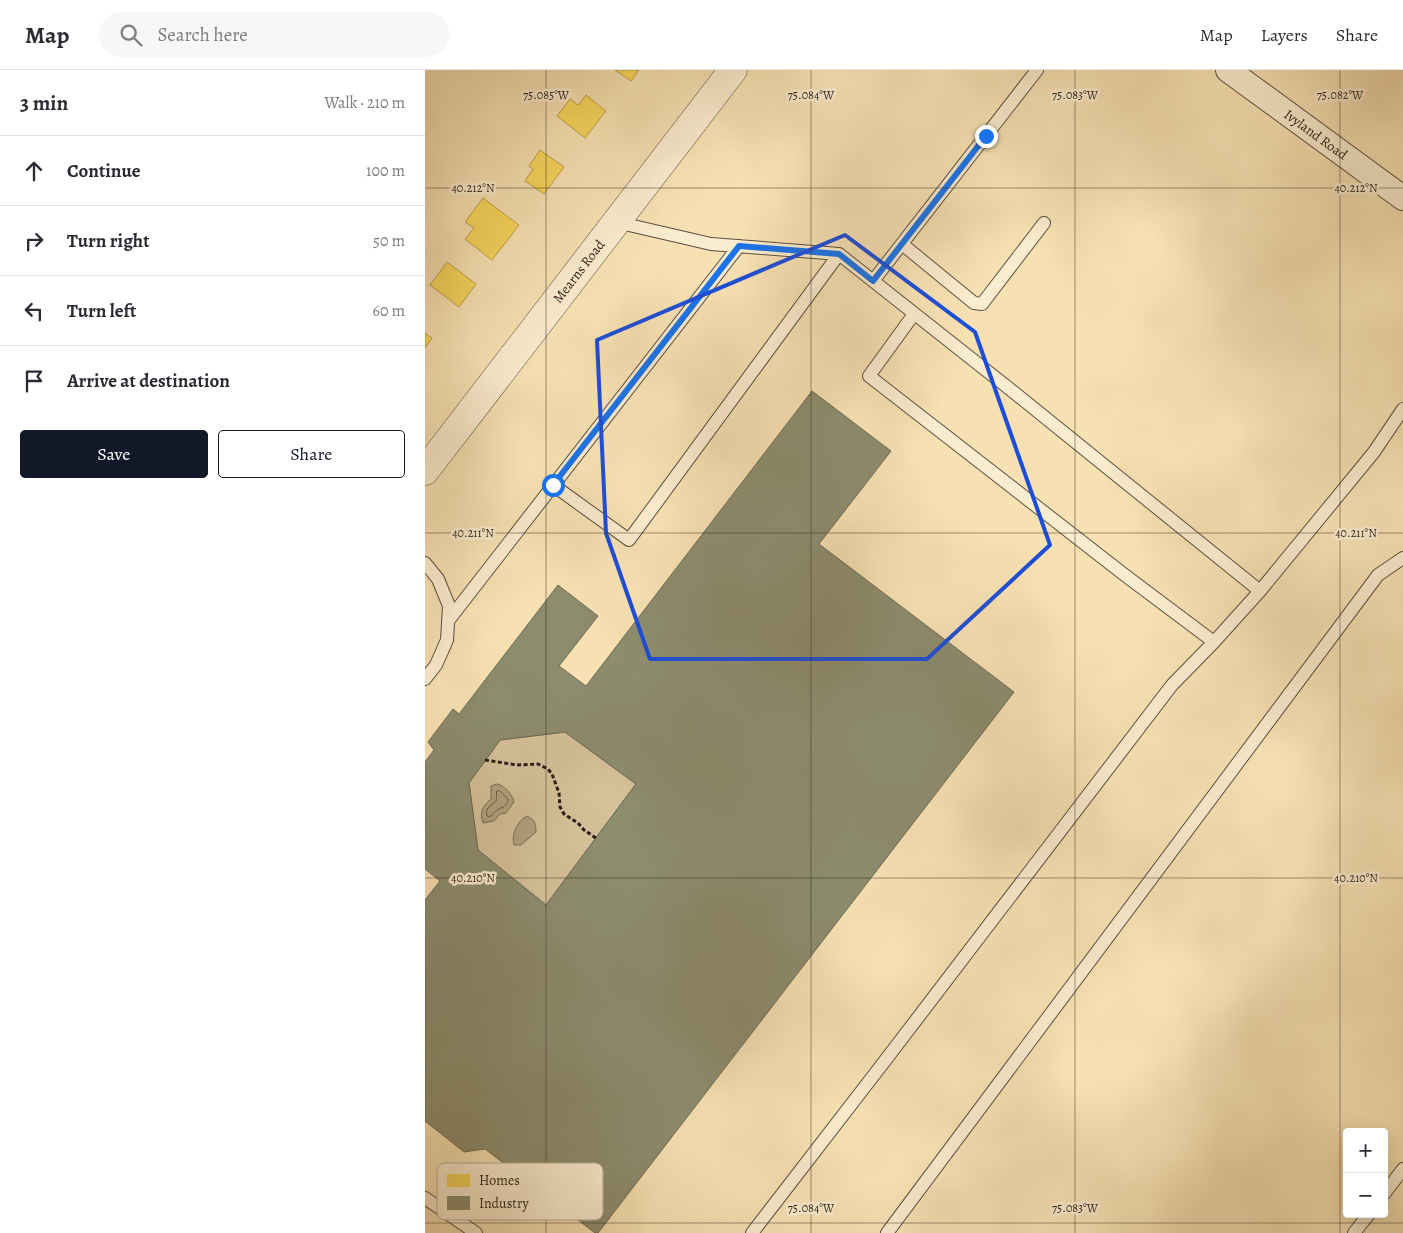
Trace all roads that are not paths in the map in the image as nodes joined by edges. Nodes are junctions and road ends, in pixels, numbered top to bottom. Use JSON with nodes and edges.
{"nodes":[{"id":1,"x":733,"y":70,"type":"edge"},
{"id":2,"x":1037,"y":70,"type":"edge"},
{"id":3,"x":1227,"y":70,"type":"edge"},
{"id":4,"x":1403,"y":198,"type":"edge"},
{"id":5,"x":615,"y":222,"type":"junction"},
{"id":6,"x":1044,"y":222,"type":"dead end"},
{"id":7,"x":902,"y":244,"type":"junction"},
{"id":8,"x":739,"y":246,"type":"junction"},
{"id":9,"x":839,"y":254,"type":"junction"},
{"id":10,"x":873,"y":281,"type":"junction"},
{"id":11,"x":914,"y":314,"type":"junction"},
{"id":12,"x":1403,"y":410,"type":"edge"},
{"id":13,"x":425,"y":471,"type":"edge"},
{"id":14,"x":553,"y":485,"type":"junction"},
{"id":15,"x":1403,"y":558,"type":"edge"},
{"id":16,"x":425,"y":563,"type":"edge"},
{"id":17,"x":1260,"y":591,"type":"junction"},
{"id":18,"x":448,"y":620,"type":"junction"},
{"id":19,"x":1214,"y":642,"type":"junction"},
{"id":20,"x":425,"y":679,"type":"edge"},
{"id":21,"x":1403,"y":1169,"type":"edge"},
{"id":22,"x":1388,"y":1189,"type":"edge"},
{"id":23,"x":425,"y":1198,"type":"edge"},
{"id":24,"x":437,"y":1206,"type":"edge"},
{"id":25,"x":1366,"y":1218,"type":"edge"},
{"id":26,"x":457,"y":1220,"type":"edge"},
{"id":27,"x":476,"y":1233,"type":"edge"},
{"id":28,"x":752,"y":1233,"type":"edge"},
{"id":29,"x":887,"y":1233,"type":"edge"},
{"id":30,"x":1354,"y":1233,"type":"edge"}],
"edges":[{"from":1,"to":5,"type":"street","name":"Mearns Road"},
{"from":2,"to":7,"type":"lane"},
{"from":3,"to":4,"type":"street","name":"Ivyland Road"},
{"from":5,"to":8,"type":"lane"},
{"from":5,"to":13,"type":"street","name":"Mearns Road"},
{"from":6,"to":7,"type":"lane"},
{"from":7,"to":10,"type":"lane"},
{"from":8,"to":9,"type":"lane"},
{"from":8,"to":14,"type":"lane"},
{"from":9,"to":10,"type":"lane"},
{"from":9,"to":14,"type":"lane"},
{"from":10,"to":11,"type":"lane"},
{"from":11,"to":17,"type":"lane"},
{"from":11,"to":19,"type":"lane"},
{"from":12,"to":17,"type":"lane"},
{"from":14,"to":18,"type":"lane"},
{"from":15,"to":29,"type":"lane"},
{"from":16,"to":18,"type":"lane"},
{"from":17,"to":19,"type":"lane"},
{"from":18,"to":20,"type":"lane"},
{"from":19,"to":28,"type":"lane"},
{"from":21,"to":22,"type":"lane"},
{"from":23,"to":24,"type":"lane"},
{"from":25,"to":30,"type":"lane"},
{"from":26,"to":27,"type":"lane"}]}
